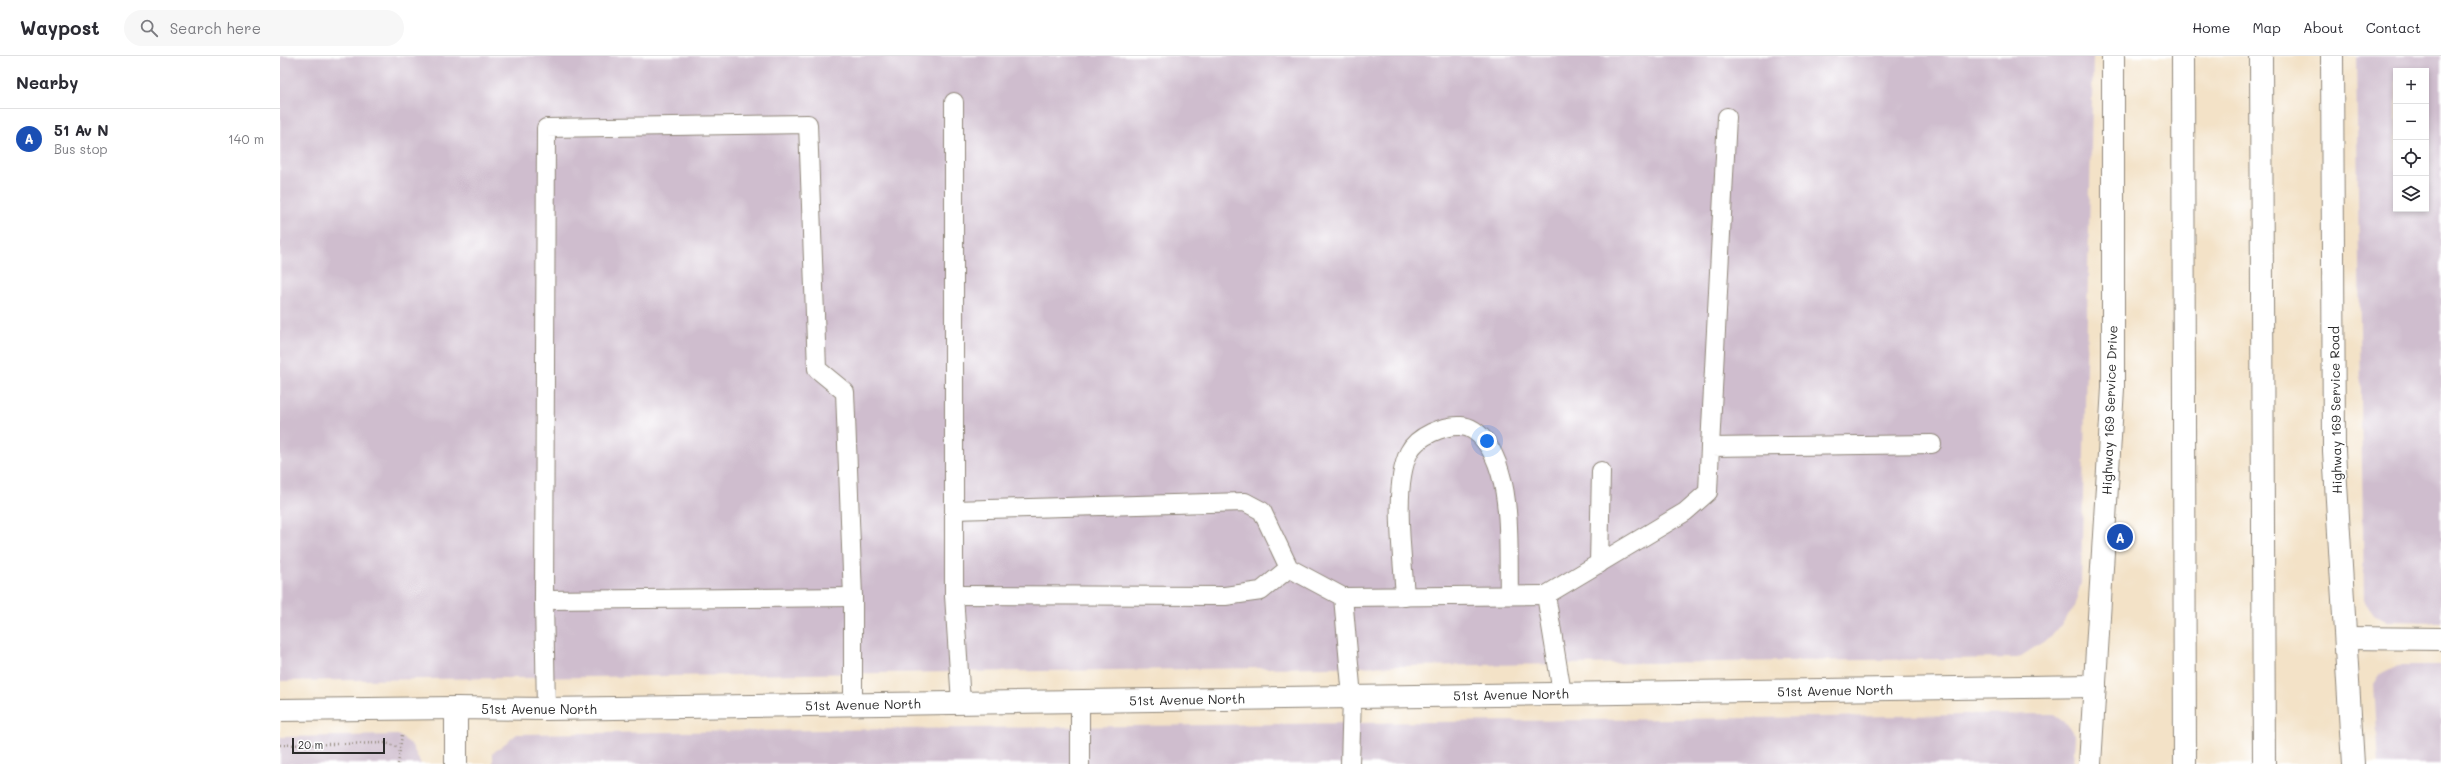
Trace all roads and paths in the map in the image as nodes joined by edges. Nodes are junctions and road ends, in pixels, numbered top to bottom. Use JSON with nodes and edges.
{"nodes":[{"id":1,"x":2113,"y":56,"type":"edge"},
{"id":2,"x":2183,"y":56,"type":"edge"},
{"id":3,"x":2261,"y":56,"type":"edge"},
{"id":4,"x":2332,"y":56,"type":"edge"},
{"id":5,"x":954,"y":102,"type":"dead end"},
{"id":6,"x":1727,"y":117,"type":"dead end"},
{"id":7,"x":1932,"y":444,"type":"dead end"},
{"id":8,"x":1710,"y":447,"type":"junction"},
{"id":9,"x":1601,"y":471,"type":"dead end"},
{"id":10,"x":954,"y":510,"type":"junction"},
{"id":11,"x":1599,"y":564,"type":"junction"},
{"id":12,"x":1289,"y":568,"type":"junction"},
{"id":13,"x":853,"y":596,"type":"junction"},
{"id":14,"x":954,"y":596,"type":"junction"},
{"id":15,"x":1405,"y":596,"type":"junction"},
{"id":16,"x":1509,"y":596,"type":"junction"},
{"id":17,"x":1546,"y":596,"type":"junction"},
{"id":18,"x":1343,"y":597,"type":"junction"},
{"id":19,"x":544,"y":600,"type":"junction"},
{"id":20,"x":2346,"y":638,"type":"junction"},
{"id":21,"x":2441,"y":639,"type":"edge"},
{"id":22,"x":2095,"y":686,"type":"junction"},
{"id":23,"x":1562,"y":694,"type":"junction"},
{"id":24,"x":1352,"y":697,"type":"junction"},
{"id":25,"x":1080,"y":701,"type":"junction"},
{"id":26,"x":961,"y":703,"type":"junction"},
{"id":27,"x":853,"y":704,"type":"junction"},
{"id":28,"x":456,"y":708,"type":"junction"},
{"id":29,"x":546,"y":709,"type":"junction"},
{"id":30,"x":280,"y":710,"type":"edge"},
{"id":31,"x":280,"y":744,"type":"edge"},
{"id":32,"x":400,"y":748,"type":"dead end"},
{"id":33,"x":456,"y":764,"type":"edge"},
{"id":34,"x":1080,"y":764,"type":"edge"},
{"id":35,"x":1350,"y":764,"type":"edge"},
{"id":36,"x":2090,"y":764,"type":"edge"},
{"id":37,"x":2185,"y":764,"type":"edge"},
{"id":38,"x":2264,"y":764,"type":"edge"},
{"id":39,"x":2353,"y":764,"type":"edge"}],
"edges":[{"from":1,"to":22,"type":"main road","name":"Highway 169 Service Drive"},
{"from":2,"to":37,"type":"main road"},
{"from":3,"to":38,"type":"main road"},
{"from":4,"to":20,"type":"main road","name":"Highway 169 Service Road"},
{"from":5,"to":10,"type":"lane"},
{"from":6,"to":8,"type":"lane"},
{"from":7,"to":8,"type":"lane"},
{"from":8,"to":11,"type":"lane"},
{"from":9,"to":11,"type":"lane"},
{"from":10,"to":12,"type":"lane"},
{"from":10,"to":14,"type":"lane"},
{"from":11,"to":17,"type":"lane"},
{"from":12,"to":14,"type":"lane"},
{"from":12,"to":18,"type":"lane"},
{"from":13,"to":19,"type":"lane"},
{"from":13,"to":19,"type":"lane"},
{"from":13,"to":27,"type":"lane"},
{"from":14,"to":26,"type":"lane"},
{"from":15,"to":16,"type":"lane"},
{"from":15,"to":16,"type":"lane"},
{"from":15,"to":18,"type":"lane"},
{"from":16,"to":17,"type":"lane"},
{"from":17,"to":23,"type":"lane"},
{"from":18,"to":24,"type":"lane"},
{"from":19,"to":29,"type":"lane"},
{"from":20,"to":21,"type":"main road"},
{"from":20,"to":39,"type":"main road","name":"Highway 169 Service Road"},
{"from":22,"to":23,"type":"main road","name":"51st Avenue North"},
{"from":22,"to":36,"type":"main road","name":"Highway 169 Service Drive"},
{"from":23,"to":24,"type":"main road","name":"51st Avenue North"},
{"from":24,"to":25,"type":"main road","name":"51st Avenue North"},
{"from":24,"to":35,"type":"lane"},
{"from":25,"to":26,"type":"main road","name":"51st Avenue North"},
{"from":25,"to":34,"type":"lane"},
{"from":26,"to":27,"type":"main road","name":"51st Avenue North"},
{"from":27,"to":29,"type":"main road","name":"51st Avenue North"},
{"from":28,"to":29,"type":"main road","name":"51st Avenue North"},
{"from":28,"to":30,"type":"main road","name":"51st Avenue North"},
{"from":28,"to":33,"type":"main road"},
{"from":31,"to":32,"type":"path"}]}
